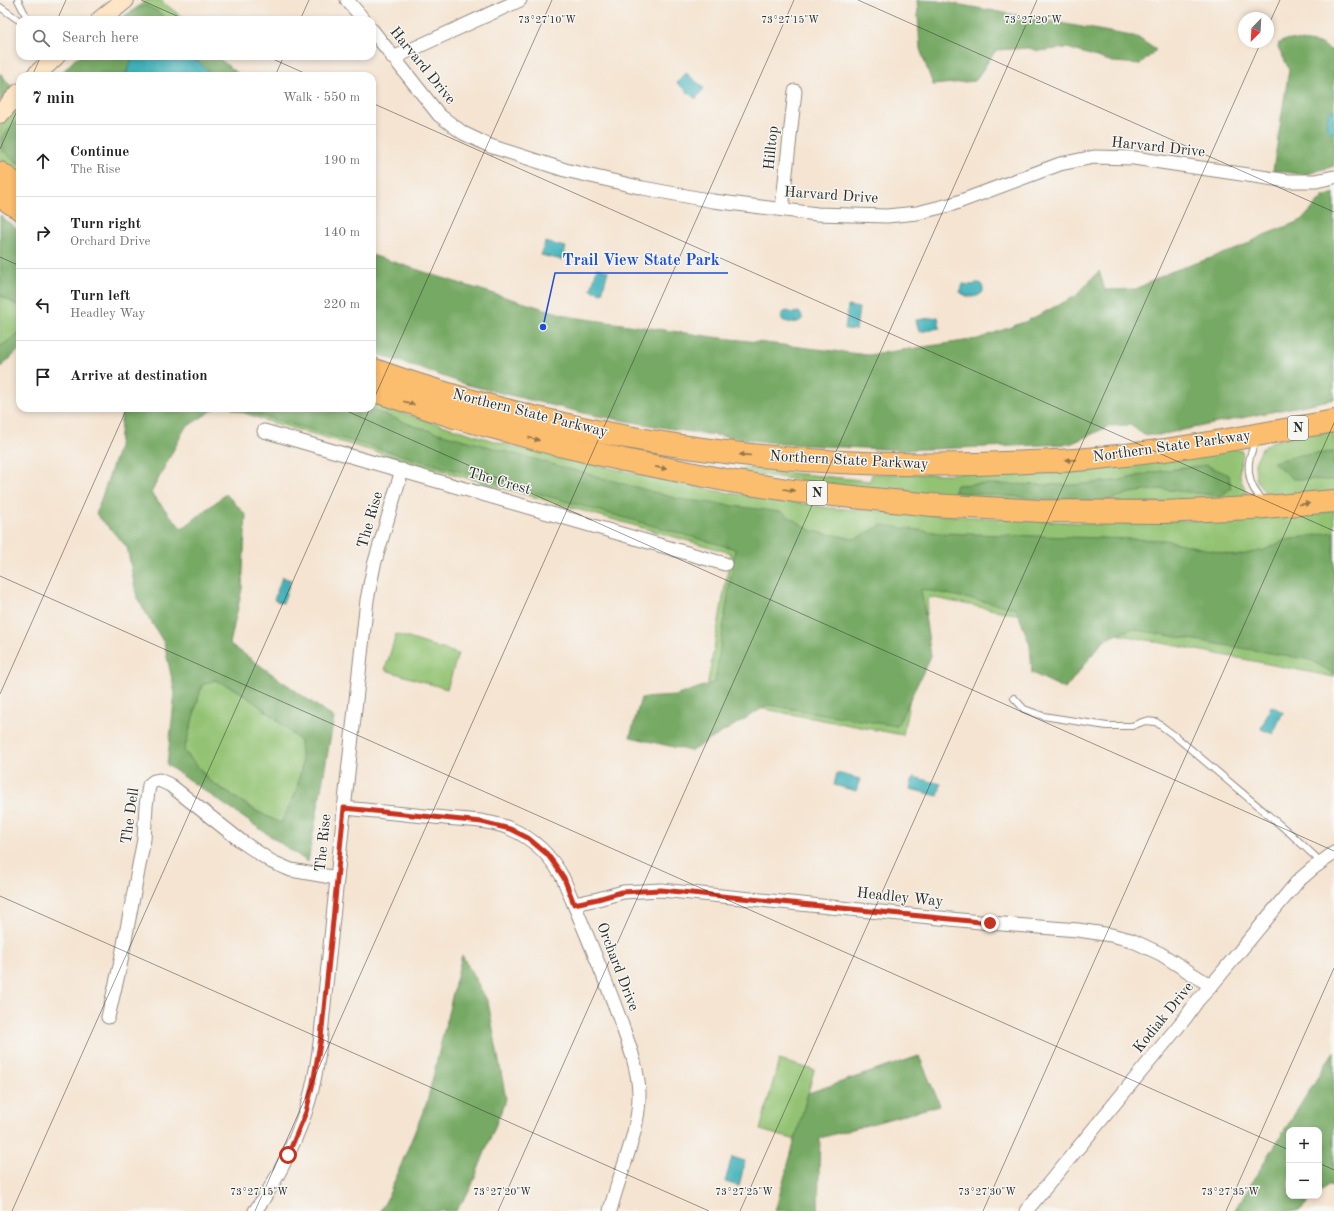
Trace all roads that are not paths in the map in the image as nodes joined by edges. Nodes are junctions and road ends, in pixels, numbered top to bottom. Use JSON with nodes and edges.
{"nodes":[{"id":1,"x":18,"y":0,"type":"edge"},
{"id":2,"x":125,"y":0,"type":"edge"},
{"id":3,"x":347,"y":0,"type":"edge"},
{"id":4,"x":520,"y":0,"type":"edge"},
{"id":5,"x":0,"y":7,"type":"edge"},
{"id":6,"x":26,"y":16,"type":"edge"},
{"id":7,"x":105,"y":16,"type":"edge"},
{"id":8,"x":361,"y":16,"type":"edge"},
{"id":9,"x":16,"y":18,"type":"edge"},
{"id":10,"x":376,"y":35,"type":"edge"},
{"id":11,"x":393,"y":58,"type":"junction"},
{"id":12,"x":51,"y":60,"type":"edge"},
{"id":13,"x":39,"y":72,"type":"edge"},
{"id":14,"x":794,"y":91,"type":"dead end"},
{"id":15,"x":16,"y":96,"type":"edge"},
{"id":16,"x":0,"y":114,"type":"edge"},
{"id":17,"x":0,"y":173,"type":"edge"},
{"id":18,"x":1334,"y":177,"type":"edge"},
{"id":19,"x":16,"y":184,"type":"edge"},
{"id":20,"x":0,"y":196,"type":"edge"},
{"id":21,"x":16,"y":206,"type":"edge"},
{"id":22,"x":782,"y":209,"type":"junction"},
{"id":23,"x":376,"y":371,"type":"edge"},
{"id":24,"x":376,"y":391,"type":"edge"},
{"id":25,"x":1334,"y":421,"type":"edge"},
{"id":26,"x":264,"y":432,"type":"dead end"},
{"id":27,"x":1262,"y":434,"type":"junction"},
{"id":28,"x":402,"y":470,"type":"junction"},
{"id":29,"x":1334,"y":501,"type":"edge"},
{"id":30,"x":1274,"y":506,"type":"junction"},
{"id":31,"x":725,"y":564,"type":"dead end"},
{"id":32,"x":1014,"y":698,"type":"dead end"},
{"id":33,"x":344,"y":808,"type":"junction"},
{"id":34,"x":1334,"y":853,"type":"edge"},
{"id":35,"x":1321,"y":862,"type":"junction"},
{"id":36,"x":337,"y":878,"type":"junction"},
{"id":37,"x":574,"y":904,"type":"junction"},
{"id":38,"x":1210,"y":986,"type":"junction"},
{"id":39,"x":108,"y":1017,"type":"dead end"},
{"id":40,"x":255,"y":1211,"type":"edge"},
{"id":41,"x":610,"y":1211,"type":"edge"},
{"id":42,"x":1026,"y":1211,"type":"edge"}],
"edges":[{"from":1,"to":6,"type":"lane"},
{"from":2,"to":7,"type":"main road"},
{"from":3,"to":8,"type":"street"},
{"from":4,"to":11,"type":"street"},
{"from":5,"to":9,"type":"lane"},
{"from":10,"to":11,"type":"street","name":"Harvard Drive"},
{"from":11,"to":22,"type":"street","name":"Harvard Drive"},
{"from":12,"to":13,"type":"main road"},
{"from":14,"to":22,"type":"street","name":"Hilltop"},
{"from":15,"to":16,"type":"main road"},
{"from":17,"to":19,"type":"highway"},
{"from":18,"to":22,"type":"street","name":"Harvard Drive"},
{"from":20,"to":21,"type":"highway"},
{"from":27,"to":23,"type":"highway","name":"Northern State Parkway","number":"N","one_way":true},
{"from":24,"to":30,"type":"highway","name":"Northern State Parkway","number":"N","one_way":true},
{"from":25,"to":27,"type":"highway","name":"Northern State Parkway","number":"N"},
{"from":26,"to":28,"type":"street","name":"The Crest"},
{"from":27,"to":30,"type":"lane"},
{"from":28,"to":31,"type":"street","name":"The Crest"},
{"from":28,"to":33,"type":"street","name":"The Rise"},
{"from":30,"to":29,"type":"highway","name":"Northern State Parkway","number":"N","one_way":true},
{"from":32,"to":35,"type":"lane"},
{"from":33,"to":36,"type":"street","name":"The Rise"},
{"from":33,"to":37,"type":"street","name":"Orchard Drive"},
{"from":34,"to":35,"type":"street","name":"Kodiak Drive"},
{"from":35,"to":38,"type":"street","name":"Kodiak Drive"},
{"from":36,"to":39,"type":"street","name":"The Dell"},
{"from":36,"to":40,"type":"street","name":"The Rise"},
{"from":37,"to":38,"type":"street","name":"Headley Way"},
{"from":37,"to":41,"type":"street","name":"Orchard Drive"},
{"from":38,"to":42,"type":"street","name":"Kodiak Drive"}]}
